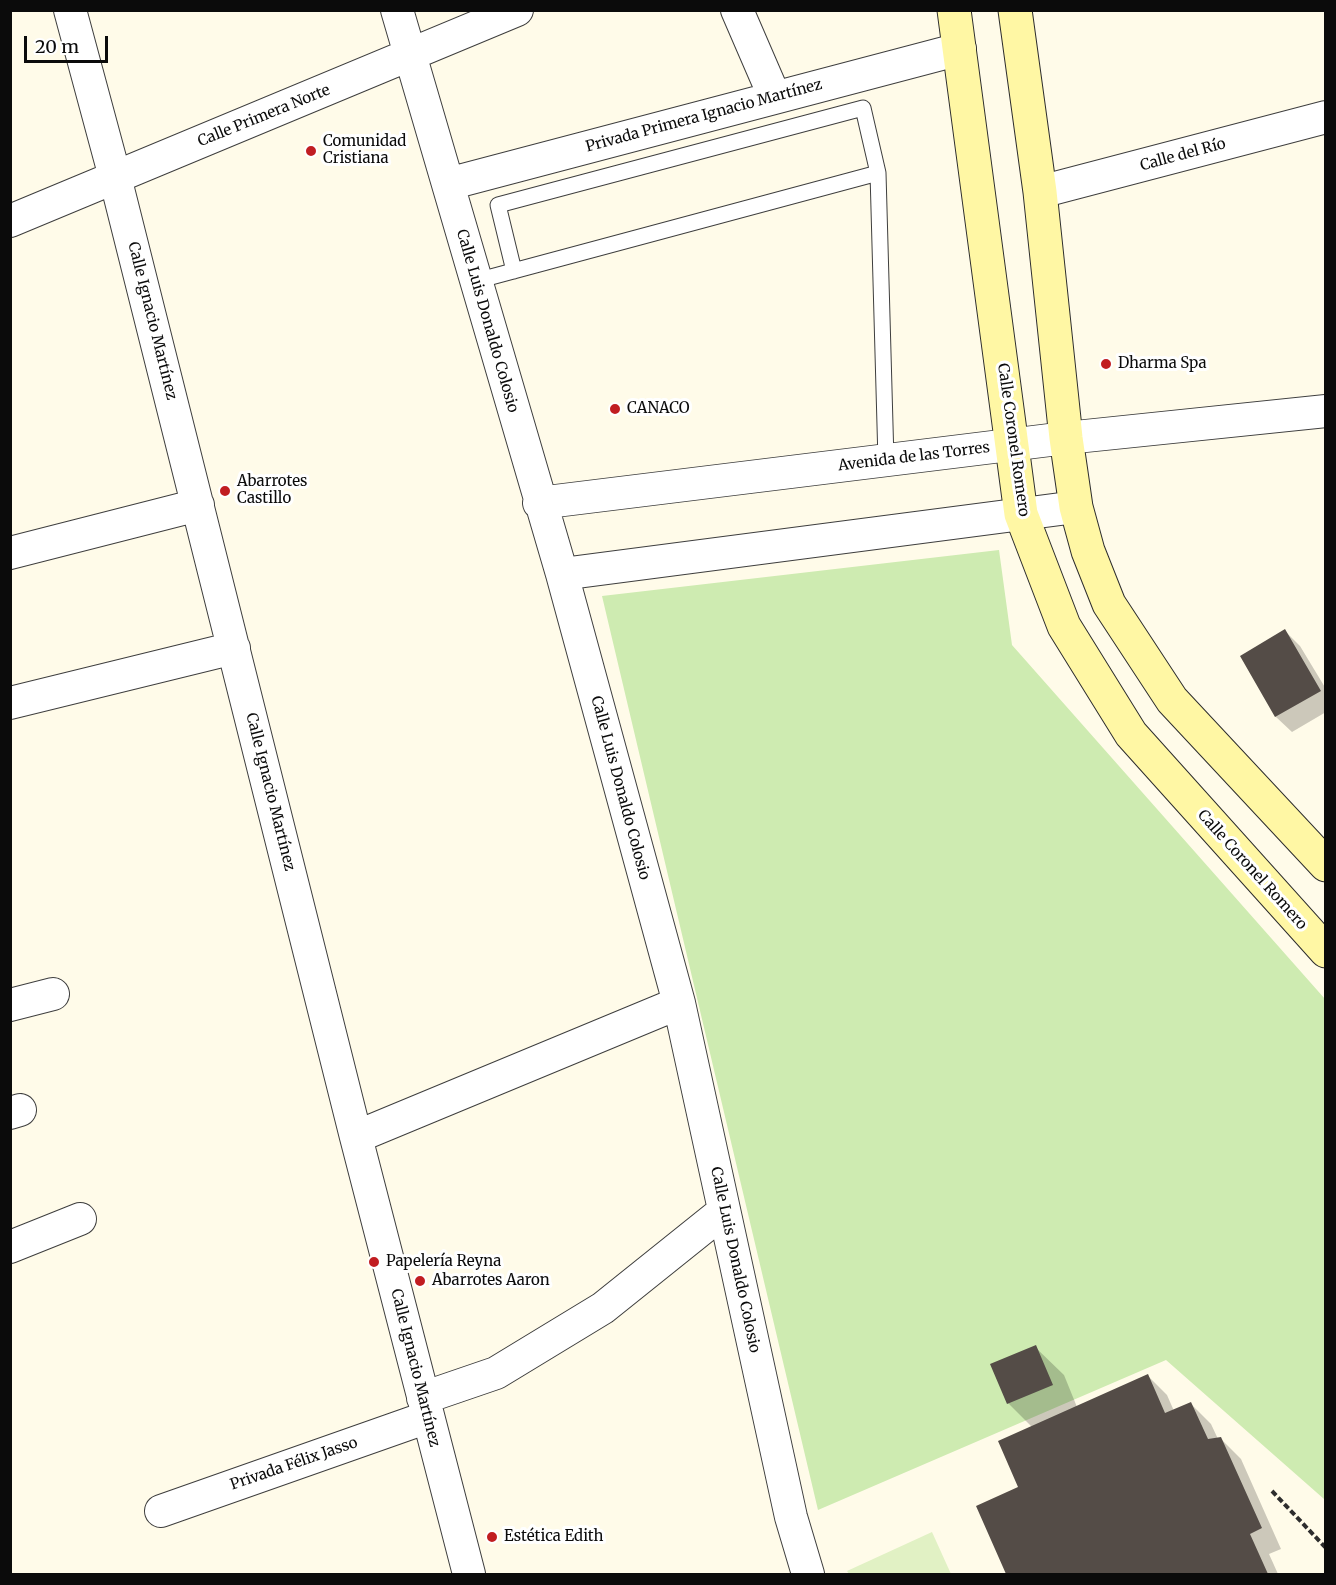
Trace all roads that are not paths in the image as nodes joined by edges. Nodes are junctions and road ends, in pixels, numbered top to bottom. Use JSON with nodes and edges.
{"nodes":[{"id":1,"x":70,"y":10,"type":"edge"},
{"id":2,"x":396,"y":10,"type":"edge"},
{"id":3,"x":516,"y":10,"type":"edge"},
{"id":4,"x":737,"y":10,"type":"edge"},
{"id":5,"x":954,"y":10,"type":"edge"},
{"id":6,"x":1015,"y":10,"type":"edge"},
{"id":7,"x":960,"y":49,"type":"junction"},
{"id":8,"x":411,"y":55,"type":"junction"},
{"id":9,"x":769,"y":84,"type":"dead end"},
{"id":10,"x":1326,"y":117,"type":"edge"},
{"id":11,"x":878,"y":172,"type":"junction"},
{"id":12,"x":115,"y":177,"type":"junction"},
{"id":13,"x":448,"y":184,"type":"junction"},
{"id":14,"x":1040,"y":192,"type":"junction"},
{"id":15,"x":10,"y":221,"type":"edge"},
{"id":16,"x":514,"y":271,"type":"junction"},
{"id":17,"x":476,"y":281,"type":"junction"},
{"id":18,"x":1326,"y":411,"type":"edge"},
{"id":19,"x":1066,"y":438,"type":"junction"},
{"id":20,"x":1013,"y":445,"type":"junction"},
{"id":21,"x":886,"y":461,"type":"junction"},
{"id":22,"x":540,"y":503,"type":"junction"},
{"id":23,"x":198,"y":505,"type":"junction"},
{"id":24,"x":1076,"y":507,"type":"junction"},
{"id":25,"x":1021,"y":514,"type":"junction"},
{"id":26,"x":10,"y":553,"type":"edge"},
{"id":27,"x":562,"y":574,"type":"junction"},
{"id":28,"x":234,"y":648,"type":"junction"},
{"id":29,"x":10,"y":703,"type":"edge"},
{"id":30,"x":1326,"y":865,"type":"edge"},
{"id":31,"x":1326,"y":951,"type":"edge"},
{"id":32,"x":53,"y":994,"type":"dead end"},
{"id":33,"x":679,"y":1003,"type":"junction"},
{"id":34,"x":10,"y":1005,"type":"edge"},
{"id":35,"x":356,"y":1137,"type":"junction"},
{"id":36,"x":724,"y":1211,"type":"junction"},
{"id":37,"x":81,"y":1220,"type":"dead end"},
{"id":38,"x":10,"y":1247,"type":"edge"},
{"id":39,"x":425,"y":1408,"type":"junction"},
{"id":40,"x":161,"y":1511,"type":"dead end"},
{"id":41,"x":470,"y":1575,"type":"edge"},
{"id":42,"x":808,"y":1575,"type":"edge"}],
"edges":[{"from":1,"to":12,"type":"street","name":"Calle Ignacio Martínez"},
{"from":2,"to":8,"type":"street","name":"Calle Luis Donaldo Colosio"},
{"from":3,"to":8,"type":"street","name":"Calle Primera Norte"},
{"from":4,"to":9,"type":"street"},
{"from":5,"to":7,"type":"main road","name":"Calle Coronel Romero"},
{"from":6,"to":14,"type":"main road"},
{"from":7,"to":13,"type":"street","name":"Privada Primera Ignacio Martínez"},
{"from":7,"to":20,"type":"main road","name":"Calle Coronel Romero"},
{"from":8,"to":12,"type":"street","name":"Calle Primera Norte"},
{"from":8,"to":13,"type":"street","name":"Calle Luis Donaldo Colosio"},
{"from":10,"to":14,"type":"street","name":"Calle del Río"},
{"from":11,"to":16,"type":"lane"},
{"from":11,"to":16,"type":"lane"},
{"from":11,"to":21,"type":"lane"},
{"from":12,"to":15,"type":"street","name":"Calle Primera Norte"},
{"from":12,"to":23,"type":"street","name":"Calle Ignacio Martínez"},
{"from":13,"to":17,"type":"street","name":"Calle Luis Donaldo Colosio"},
{"from":14,"to":19,"type":"main road"},
{"from":16,"to":17,"type":"lane"},
{"from":17,"to":22,"type":"street","name":"Calle Luis Donaldo Colosio"},
{"from":18,"to":19,"type":"street","name":"Avenida de las Torres"},
{"from":19,"to":20,"type":"street","name":"Avenida de las Torres"},
{"from":19,"to":24,"type":"main road"},
{"from":20,"to":21,"type":"street","name":"Avenida de las Torres"},
{"from":20,"to":25,"type":"main road","name":"Calle Coronel Romero"},
{"from":21,"to":22,"type":"street","name":"Avenida de las Torres"},
{"from":22,"to":27,"type":"street","name":"Calle Luis Donaldo Colosio"},
{"from":23,"to":26,"type":"street"},
{"from":23,"to":28,"type":"street","name":"Calle Ignacio Martínez"},
{"from":24,"to":25,"type":"street"},
{"from":24,"to":30,"type":"main road"},
{"from":25,"to":27,"type":"street"},
{"from":25,"to":31,"type":"main road","name":"Calle Coronel Romero"},
{"from":27,"to":33,"type":"street","name":"Calle Luis Donaldo Colosio"},
{"from":28,"to":29,"type":"street"},
{"from":28,"to":35,"type":"street","name":"Calle Ignacio Martínez"},
{"from":32,"to":34,"type":"street"},
{"from":33,"to":35,"type":"street"},
{"from":33,"to":36,"type":"street","name":"Calle Luis Donaldo Colosio"},
{"from":35,"to":39,"type":"street","name":"Calle Ignacio Martínez"},
{"from":36,"to":39,"type":"street","name":"Privada Félix Jasso"},
{"from":36,"to":42,"type":"street","name":"Calle Luis Donaldo Colosio"},
{"from":37,"to":38,"type":"street"},
{"from":39,"to":40,"type":"street","name":"Privada Félix Jasso"},
{"from":39,"to":41,"type":"street","name":"Calle Ignacio Martínez"}]}
